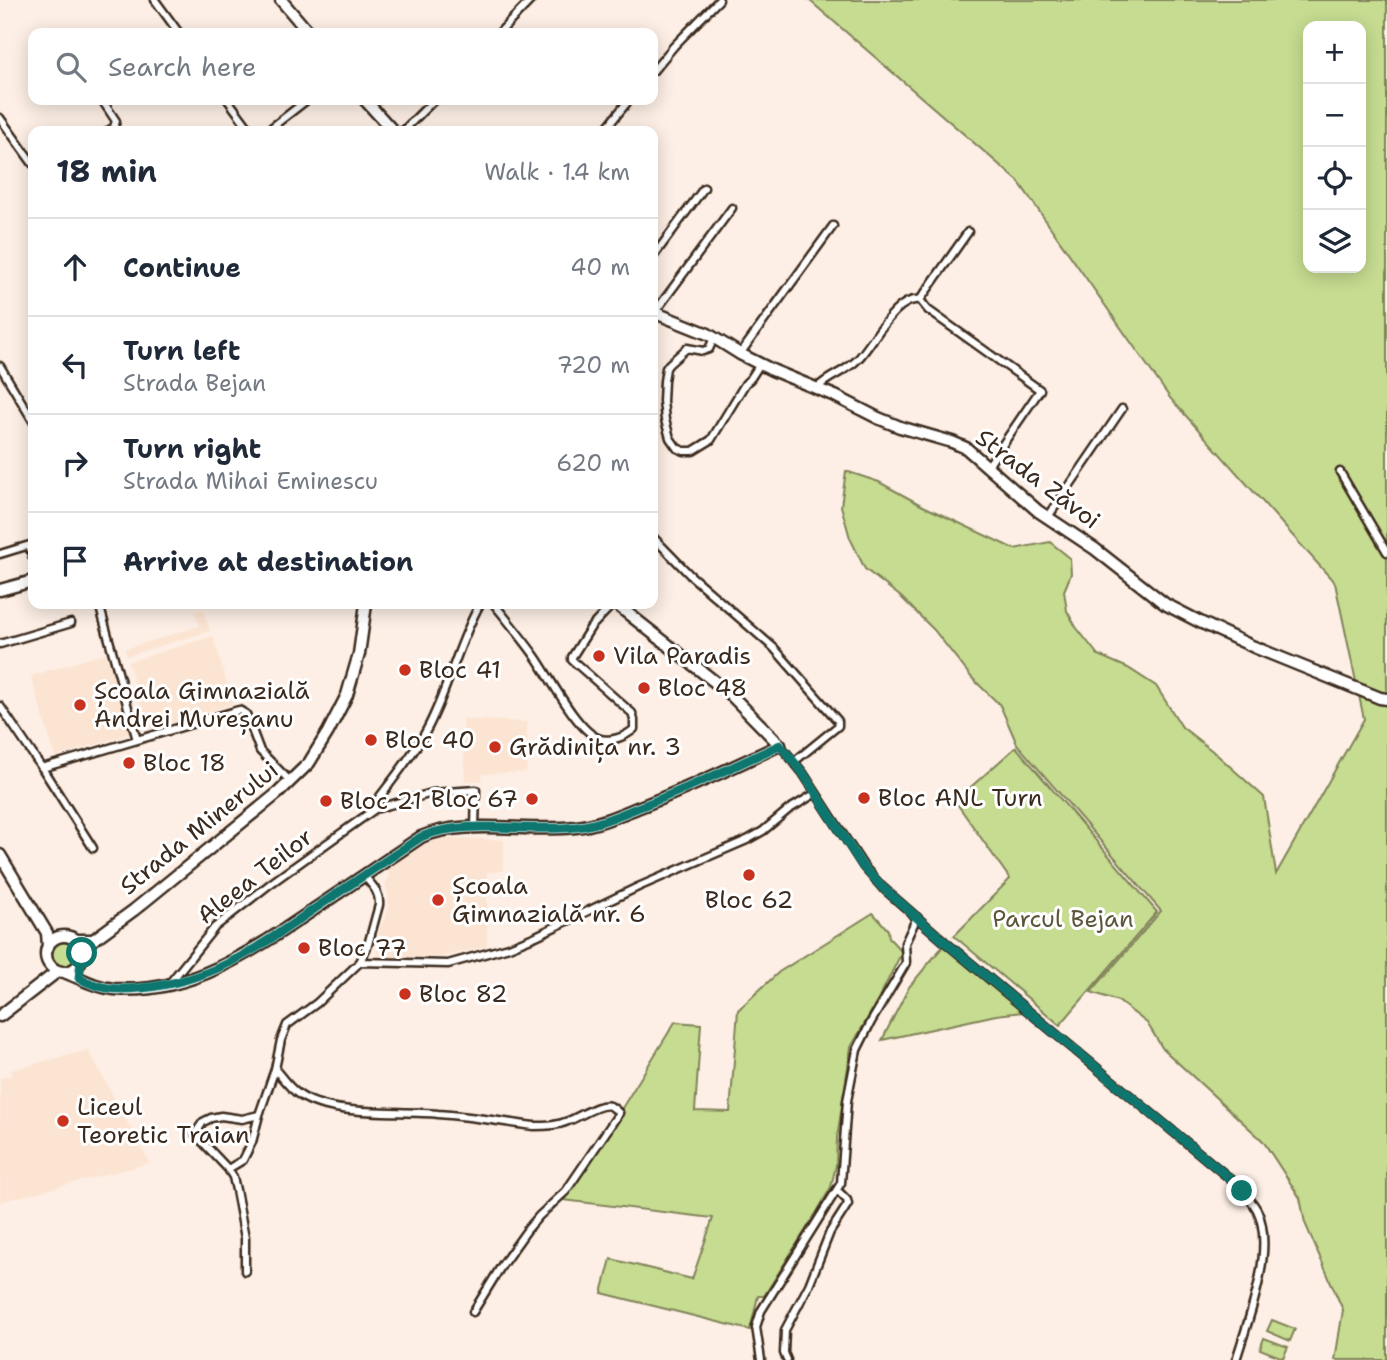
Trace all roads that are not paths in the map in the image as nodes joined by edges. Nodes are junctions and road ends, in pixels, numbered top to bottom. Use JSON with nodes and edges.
{"nodes":[{"id":1,"x":155,"y":0,"type":"edge"},
{"id":2,"x":281,"y":0,"type":"edge"},
{"id":3,"x":719,"y":0,"type":"edge"},
{"id":4,"x":527,"y":1,"type":"edge"},
{"id":5,"x":175,"y":28,"type":"edge"},
{"id":6,"x":305,"y":28,"type":"edge"},
{"id":7,"x":503,"y":28,"type":"edge"},
{"id":8,"x":658,"y":65,"type":"edge"},
{"id":9,"x":105,"y":105,"type":"edge"},
{"id":10,"x":232,"y":105,"type":"edge"},
{"id":11,"x":301,"y":105,"type":"edge"},
{"id":12,"x":370,"y":105,"type":"edge"},
{"id":13,"x":429,"y":105,"type":"edge"},
{"id":14,"x":625,"y":105,"type":"edge"},
{"id":15,"x":0,"y":118,"type":"edge"},
{"id":16,"x":114,"y":126,"type":"edge"},
{"id":17,"x":247,"y":126,"type":"edge"},
{"id":18,"x":273,"y":126,"type":"edge"},
{"id":19,"x":389,"y":126,"type":"edge"},
{"id":20,"x":408,"y":126,"type":"edge"},
{"id":21,"x":608,"y":126,"type":"edge"},
{"id":22,"x":28,"y":157,"type":"edge"},
{"id":23,"x":704,"y":188,"type":"dead end"},
{"id":24,"x":732,"y":208,"type":"dead end"},
{"id":25,"x":833,"y":226,"type":"dead end"},
{"id":26,"x":968,"y":232,"type":"dead end"},
{"id":27,"x":658,"y":250,"type":"edge"},
{"id":28,"x":920,"y":300,"type":"junction"},
{"id":29,"x":658,"y":307,"type":"edge"},
{"id":30,"x":658,"y":313,"type":"edge"},
{"id":31,"x":714,"y":338,"type":"junction"},
{"id":32,"x":740,"y":354,"type":"junction"},
{"id":33,"x":760,"y":364,"type":"junction"},
{"id":34,"x":0,"y":366,"type":"edge"},
{"id":35,"x":817,"y":388,"type":"junction"},
{"id":36,"x":1122,"y":409,"type":"dead end"},
{"id":37,"x":28,"y":413,"type":"edge"},
{"id":38,"x":988,"y":466,"type":"junction"},
{"id":39,"x":1340,"y":471,"type":"dead end"},
{"id":40,"x":1048,"y":517,"type":"junction"},
{"id":41,"x":658,"y":542,"type":"edge"},
{"id":42,"x":28,"y":546,"type":"edge"},
{"id":43,"x":1387,"y":552,"type":"edge"},
{"id":44,"x":0,"y":554,"type":"edge"},
{"id":45,"x":28,"y":582,"type":"edge"},
{"id":46,"x":0,"y":590,"type":"edge"},
{"id":47,"x":100,"y":609,"type":"edge"},
{"id":48,"x":366,"y":609,"type":"edge"},
{"id":49,"x":477,"y":609,"type":"edge"},
{"id":50,"x":498,"y":609,"type":"edge"},
{"id":51,"x":610,"y":609,"type":"edge"},
{"id":52,"x":621,"y":609,"type":"edge"},
{"id":53,"x":71,"y":623,"type":"dead end"},
{"id":54,"x":0,"y":644,"type":"edge"},
{"id":55,"x":1387,"y":699,"type":"edge"},
{"id":56,"x":0,"y":706,"type":"edge"},
{"id":57,"x":137,"y":740,"type":"junction"},
{"id":58,"x":780,"y":745,"type":"junction"},
{"id":59,"x":795,"y":761,"type":"junction"},
{"id":60,"x":42,"y":768,"type":"junction"},
{"id":61,"x":291,"y":782,"type":"junction"},
{"id":62,"x":816,"y":793,"type":"junction"},
{"id":63,"x":375,"y":809,"type":"junction"},
{"id":64,"x":475,"y":828,"type":"junction"},
{"id":65,"x":93,"y":848,"type":"dead end"},
{"id":66,"x":0,"y":855,"type":"edge"},
{"id":67,"x":364,"y":876,"type":"junction"},
{"id":68,"x":917,"y":917,"type":"junction"},
{"id":69,"x":47,"y":933,"type":"junction"},
{"id":70,"x":61,"y":936,"type":"junction"},
{"id":71,"x":74,"y":940,"type":"junction"},
{"id":72,"x":93,"y":940,"type":"junction"},
{"id":73,"x":48,"y":946,"type":"junction"},
{"id":74,"x":81,"y":959,"type":"junction"},
{"id":75,"x":47,"y":960,"type":"junction"},
{"id":76,"x":360,"y":962,"type":"junction"},
{"id":77,"x":61,"y":972,"type":"junction"},
{"id":78,"x":79,"y":978,"type":"junction"},
{"id":79,"x":40,"y":984,"type":"junction"},
{"id":80,"x":169,"y":984,"type":"junction"},
{"id":81,"x":0,"y":1016,"type":"edge"},
{"id":82,"x":275,"y":1069,"type":"junction"},
{"id":83,"x":259,"y":1115,"type":"junction"},
{"id":84,"x":228,"y":1169,"type":"junction"},
{"id":85,"x":837,"y":1190,"type":"junction"},
{"id":86,"x":245,"y":1270,"type":"dead end"},
{"id":87,"x":473,"y":1312,"type":"dead end"},
{"id":88,"x":761,"y":1360,"type":"edge"},
{"id":89,"x":787,"y":1360,"type":"edge"},
{"id":90,"x":1236,"y":1360,"type":"edge"}],
"edges":[{"from":1,"to":5,"type":"street"},
{"from":2,"to":6,"type":"street"},
{"from":3,"to":8,"type":"street"},
{"from":4,"to":7,"type":"street"},
{"from":9,"to":16,"type":"street"},
{"from":10,"to":17,"type":"street"},
{"from":11,"to":18,"type":"street"},
{"from":12,"to":19,"type":"street"},
{"from":13,"to":20,"type":"street"},
{"from":14,"to":21,"type":"street"},
{"from":15,"to":22,"type":"street"},
{"from":23,"to":27,"type":"street"},
{"from":24,"to":29,"type":"street"},
{"from":25,"to":32,"type":"street"},
{"from":26,"to":28,"type":"street"},
{"from":28,"to":35,"type":"street"},
{"from":28,"to":38,"type":"street"},
{"from":30,"to":31,"type":"street","name":"Strada Zăvoi"},
{"from":31,"to":32,"type":"street","name":"Strada Zăvoi"},
{"from":31,"to":33,"type":"street"},
{"from":32,"to":33,"type":"street","name":"Strada Zăvoi"},
{"from":33,"to":35,"type":"street","name":"Strada Zăvoi"},
{"from":34,"to":37,"type":"street"},
{"from":35,"to":38,"type":"street","name":"Strada Zăvoi"},
{"from":36,"to":40,"type":"street"},
{"from":38,"to":40,"type":"street","name":"Strada Zăvoi"},
{"from":39,"to":43,"type":"street"},
{"from":40,"to":55,"type":"street","name":"Strada Zăvoi"},
{"from":41,"to":59,"type":"street"},
{"from":42,"to":44,"type":"street"},
{"from":45,"to":46,"type":"street"},
{"from":47,"to":57,"type":"street"},
{"from":48,"to":61,"type":"street","name":"Strada Minerului"},
{"from":49,"to":63,"type":"street","name":"Aleea Teilor"},
{"from":50,"to":51,"type":"street"},
{"from":52,"to":58,"type":"street"},
{"from":53,"to":54,"type":"street"},
{"from":56,"to":60,"type":"street"},
{"from":57,"to":60,"type":"street"},
{"from":57,"to":61,"type":"street"},
{"from":58,"to":59,"type":"street"},
{"from":58,"to":64,"type":"street"},
{"from":59,"to":62,"type":"street"},
{"from":60,"to":65,"type":"street"},
{"from":61,"to":72,"type":"street","name":"Strada Minerului"},
{"from":62,"to":68,"type":"street"},
{"from":62,"to":76,"type":"street"},
{"from":63,"to":64,"type":"street","name":"Aleea Teilor"},
{"from":63,"to":80,"type":"street","name":"Aleea Teilor"},
{"from":64,"to":67,"type":"street"},
{"from":66,"to":69,"type":"street"},
{"from":67,"to":76,"type":"street"},
{"from":67,"to":80,"type":"street"},
{"from":68,"to":85,"type":"street"},
{"from":68,"to":90,"type":"street"},
{"from":69,"to":70,"type":"street"},
{"from":69,"to":73,"type":"street"},
{"from":70,"to":71,"type":"street"},
{"from":70,"to":73,"type":"street"},
{"from":71,"to":72,"type":"street"},
{"from":71,"to":74,"type":"street"},
{"from":72,"to":74,"type":"street"},
{"from":73,"to":75,"type":"street"},
{"from":74,"to":77,"type":"street"},
{"from":74,"to":78,"type":"street"},
{"from":75,"to":77,"type":"street"},
{"from":75,"to":79,"type":"street"},
{"from":76,"to":82,"type":"street"},
{"from":77,"to":78,"type":"street"},
{"from":77,"to":79,"type":"street"},
{"from":78,"to":80,"type":"street"},
{"from":79,"to":81,"type":"street"},
{"from":82,"to":83,"type":"street"},
{"from":82,"to":87,"type":"street"},
{"from":83,"to":84,"type":"street"},
{"from":83,"to":84,"type":"street"},
{"from":84,"to":86,"type":"street"},
{"from":85,"to":88,"type":"street"},
{"from":85,"to":89,"type":"street"}]}
